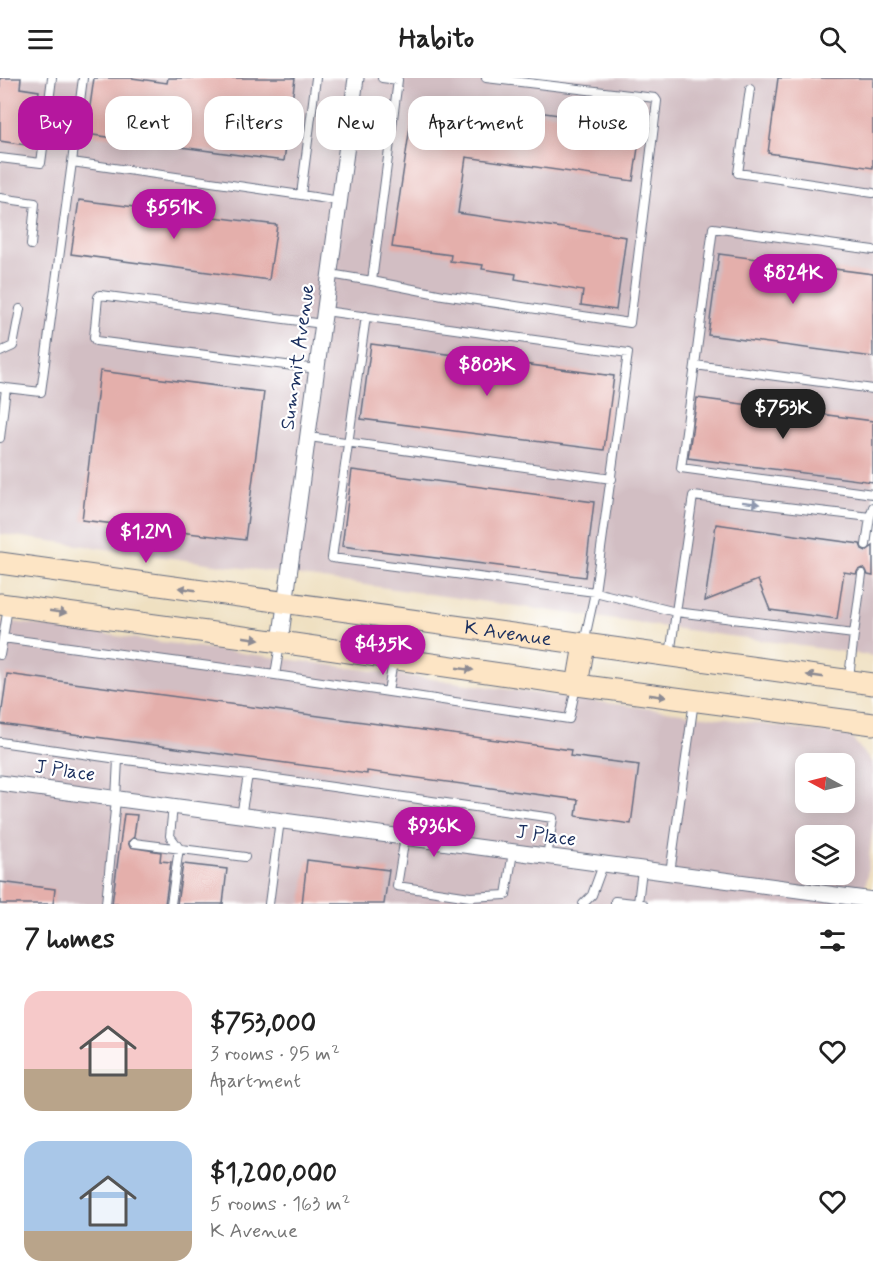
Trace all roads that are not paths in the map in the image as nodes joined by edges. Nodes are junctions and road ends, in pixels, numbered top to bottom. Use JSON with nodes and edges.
{"nodes":[{"id":1,"x":52,"y":78,"type":"edge"},
{"id":2,"x":83,"y":78,"type":"edge"},
{"id":3,"x":316,"y":78,"type":"edge"},
{"id":4,"x":356,"y":78,"type":"edge"},
{"id":5,"x":382,"y":78,"type":"edge"},
{"id":6,"x":486,"y":78,"type":"edge"},
{"id":7,"x":400,"y":79,"type":"edge"},
{"id":8,"x":750,"y":89,"type":"dead end"},
{"id":9,"x":0,"y":158,"type":"edge"},
{"id":10,"x":72,"y":162,"type":"junction"},
{"id":11,"x":873,"y":193,"type":"edge"},
{"id":12,"x":301,"y":195,"type":"junction"},
{"id":13,"x":0,"y":198,"type":"edge"},
{"id":14,"x":340,"y":201,"type":"junction"},
{"id":15,"x":31,"y":245,"type":"dead end"},
{"id":16,"x":873,"y":250,"type":"edge"},
{"id":17,"x":330,"y":274,"type":"junction"},
{"id":18,"x":372,"y":281,"type":"junction"},
{"id":19,"x":20,"y":309,"type":"dead end"},
{"id":20,"x":366,"y":316,"type":"junction"},
{"id":21,"x":324,"y":317,"type":"junction"},
{"id":22,"x":0,"y":352,"type":"edge"},
{"id":23,"x":695,"y":365,"type":"junction"},
{"id":24,"x":318,"y":369,"type":"junction"},
{"id":25,"x":3,"y":387,"type":"edge"},
{"id":26,"x":873,"y":389,"type":"edge"},
{"id":27,"x":309,"y":437,"type":"junction"},
{"id":28,"x":0,"y":438,"type":"edge"},
{"id":29,"x":348,"y":442,"type":"junction"},
{"id":30,"x":612,"y":479,"type":"junction"},
{"id":31,"x":873,"y":494,"type":"edge"},
{"id":32,"x":873,"y":507,"type":"edge"},
{"id":33,"x":870,"y":517,"type":"junction"},
{"id":34,"x":866,"y":545,"type":"dead end"},
{"id":35,"x":0,"y":562,"type":"edge"},
{"id":36,"x":862,"y":574,"type":"dead end"},
{"id":37,"x":595,"y":592,"type":"junction"},
{"id":38,"x":287,"y":604,"type":"junction"},
{"id":39,"x":4,"y":605,"type":"edge"},
{"id":40,"x":676,"y":612,"type":"junction"},
{"id":41,"x":854,"y":634,"type":"junction"},
{"id":42,"x":3,"y":638,"type":"junction"},
{"id":43,"x":280,"y":642,"type":"junction"},
{"id":44,"x":584,"y":645,"type":"junction"},
{"id":45,"x":0,"y":655,"type":"edge"},
{"id":46,"x":670,"y":657,"type":"junction"},
{"id":47,"x":393,"y":658,"type":"junction"},
{"id":48,"x":275,"y":675,"type":"junction"},
{"id":49,"x":849,"y":681,"type":"junction"},
{"id":50,"x":873,"y":684,"type":"edge"},
{"id":51,"x":577,"y":685,"type":"junction"},
{"id":52,"x":388,"y":692,"type":"junction"},
{"id":53,"x":694,"y":701,"type":"junction"},
{"id":54,"x":873,"y":724,"type":"edge"},
{"id":55,"x":0,"y":742,"type":"edge"},
{"id":56,"x":118,"y":759,"type":"junction"},
{"id":57,"x":248,"y":775,"type":"junction"},
{"id":58,"x":0,"y":783,"type":"edge"},
{"id":59,"x":116,"y":799,"type":"junction"},
{"id":60,"x":173,"y":806,"type":"junction"},
{"id":61,"x":241,"y":816,"type":"junction"},
{"id":62,"x":280,"y":820,"type":"junction"},
{"id":63,"x":405,"y":837,"type":"junction"},
{"id":64,"x":134,"y":843,"type":"dead end"},
{"id":65,"x":179,"y":848,"type":"junction"},
{"id":66,"x":513,"y":852,"type":"junction"},
{"id":67,"x":245,"y":857,"type":"dead end"},
{"id":68,"x":547,"y":857,"type":"junction"},
{"id":69,"x":603,"y":865,"type":"junction"},
{"id":70,"x":642,"y":870,"type":"junction"},
{"id":71,"x":669,"y":874,"type":"junction"},
{"id":72,"x":823,"y":899,"type":"edge"},
{"id":73,"x":873,"y":900,"type":"edge"},
{"id":74,"x":638,"y":903,"type":"edge"},
{"id":75,"x":106,"y":904,"type":"edge"},
{"id":76,"x":171,"y":904,"type":"edge"},
{"id":77,"x":269,"y":904,"type":"edge"},
{"id":78,"x":583,"y":904,"type":"edge"},
{"id":79,"x":615,"y":904,"type":"edge"},
{"id":80,"x":643,"y":904,"type":"edge"}],
"edges":[{"from":1,"to":9,"type":"lane"},
{"from":2,"to":10,"type":"lane"},
{"from":3,"to":12,"type":"lane"},
{"from":4,"to":14,"type":"street","name":"Summit Avenue"},
{"from":5,"to":7,"type":"lane"},
{"from":6,"to":18,"type":"lane"},
{"from":7,"to":18,"type":"lane"},
{"from":8,"to":11,"type":"lane"},
{"from":10,"to":12,"type":"lane"},
{"from":10,"to":25,"type":"lane"},
{"from":12,"to":14,"type":"lane"},
{"from":13,"to":15,"type":"lane"},
{"from":14,"to":17,"type":"street","name":"Summit Avenue"},
{"from":16,"to":23,"type":"lane"},
{"from":17,"to":18,"type":"lane"},
{"from":17,"to":21,"type":"street","name":"Summit Avenue"},
{"from":19,"to":22,"type":"lane"},
{"from":20,"to":21,"type":"lane"},
{"from":20,"to":29,"type":"lane"},
{"from":20,"to":30,"type":"lane"},
{"from":21,"to":24,"type":"street","name":"Summit Avenue"},
{"from":21,"to":24,"type":"lane"},
{"from":23,"to":26,"type":"lane"},
{"from":23,"to":31,"type":"lane"},
{"from":24,"to":27,"type":"street","name":"Summit Avenue"},
{"from":25,"to":28,"type":"lane"},
{"from":27,"to":29,"type":"lane"},
{"from":27,"to":38,"type":"street","name":"Summit Avenue"},
{"from":29,"to":30,"type":"lane"},
{"from":29,"to":37,"type":"lane"},
{"from":30,"to":37,"type":"lane"},
{"from":32,"to":33,"type":"lane"},
{"from":33,"to":34,"type":"lane"},
{"from":40,"to":33,"type":"lane","one_way":true},
{"from":38,"to":35,"type":"main road","name":"K Avenue","one_way":true},
{"from":36,"to":41,"type":"lane"},
{"from":37,"to":40,"type":"lane"},
{"from":37,"to":44,"type":"lane"},
{"from":38,"to":43,"type":"street","name":"Summit Avenue"},
{"from":38,"to":44,"type":"main road","name":"K Avenue"},
{"from":39,"to":42,"type":"lane"},
{"from":39,"to":43,"type":"main road","name":"K Avenue","one_way":true},
{"from":40,"to":41,"type":"lane"},
{"from":40,"to":46,"type":"lane"},
{"from":41,"to":49,"type":"lane"},
{"from":42,"to":45,"type":"lane"},
{"from":42,"to":48,"type":"lane"},
{"from":43,"to":47,"type":"main road","name":"K Avenue"},
{"from":43,"to":48,"type":"lane"},
{"from":44,"to":46,"type":"main road","name":"K Avenue"},
{"from":44,"to":51,"type":"main road"},
{"from":49,"to":46,"type":"main road","name":"K Avenue","one_way":true},
{"from":47,"to":51,"type":"main road","name":"K Avenue","one_way":true},
{"from":47,"to":52,"type":"lane"},
{"from":48,"to":52,"type":"lane"},
{"from":49,"to":50,"type":"main road","name":"K Avenue"},
{"from":51,"to":52,"type":"lane"},
{"from":51,"to":53,"type":"main road","name":"K Avenue","one_way":true},
{"from":53,"to":54,"type":"main road","name":"K Avenue"},
{"from":53,"to":71,"type":"lane"},
{"from":55,"to":56,"type":"lane"},
{"from":56,"to":57,"type":"lane"},
{"from":56,"to":59,"type":"lane"},
{"from":57,"to":61,"type":"lane"},
{"from":57,"to":68,"type":"lane"},
{"from":58,"to":59,"type":"street","name":"J Place"},
{"from":59,"to":60,"type":"street","name":"J Place"},
{"from":59,"to":75,"type":"lane"},
{"from":60,"to":61,"type":"street","name":"J Place"},
{"from":60,"to":65,"type":"lane"},
{"from":61,"to":62,"type":"street","name":"J Place"},
{"from":62,"to":63,"type":"street","name":"J Place"},
{"from":62,"to":77,"type":"lane"},
{"from":63,"to":66,"type":"street","name":"J Place"},
{"from":63,"to":66,"type":"lane"},
{"from":64,"to":65,"type":"lane"},
{"from":65,"to":67,"type":"lane"},
{"from":65,"to":76,"type":"lane"},
{"from":66,"to":68,"type":"street","name":"J Place"},
{"from":68,"to":69,"type":"street","name":"J Place"},
{"from":69,"to":70,"type":"street","name":"J Place"},
{"from":69,"to":78,"type":"lane"},
{"from":70,"to":71,"type":"street","name":"J Place"},
{"from":70,"to":74,"type":"lane"},
{"from":71,"to":72,"type":"street","name":"J Place"},
{"from":72,"to":73,"type":"street","name":"J Place"},
{"from":74,"to":79,"type":"lane"},
{"from":74,"to":80,"type":"lane"}]}
